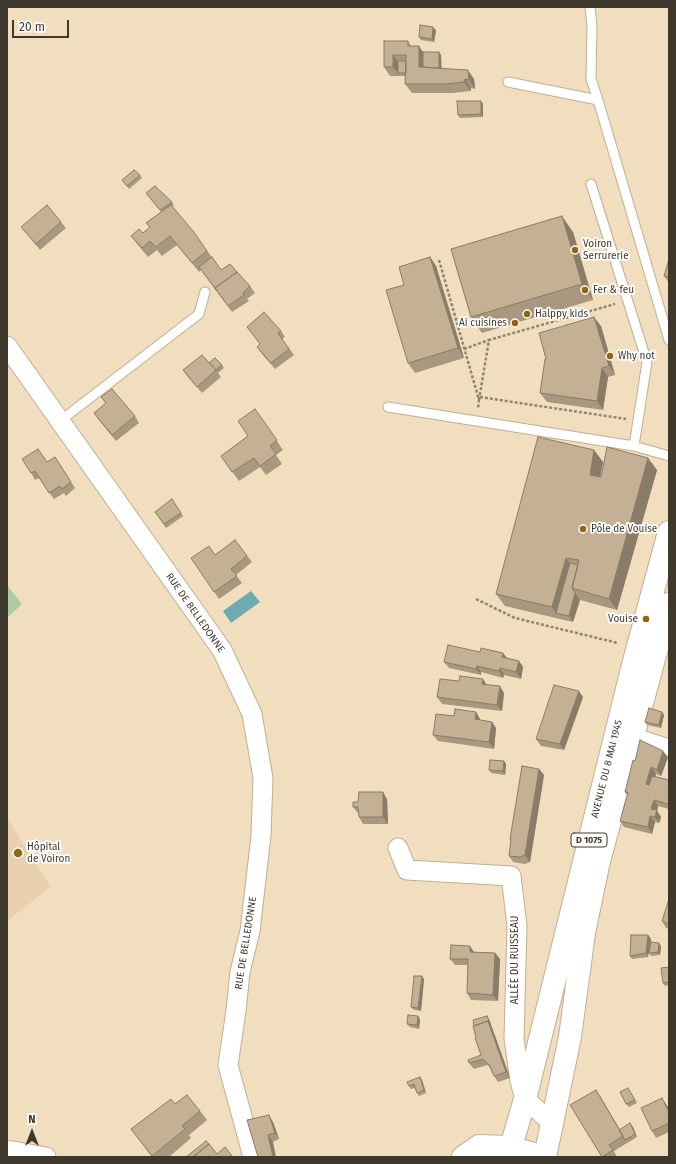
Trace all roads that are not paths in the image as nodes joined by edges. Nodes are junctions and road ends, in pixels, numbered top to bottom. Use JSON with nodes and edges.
{"nodes":[{"id":1,"x":590,"y":7,"type":"edge"},
{"id":2,"x":508,"y":82,"type":"dead end"},
{"id":3,"x":598,"y":100,"type":"junction"},
{"id":4,"x":592,"y":184,"type":"dead end"},
{"id":5,"x":205,"y":292,"type":"dead end"},
{"id":6,"x":669,"y":340,"type":"edge"},
{"id":7,"x":7,"y":346,"type":"edge"},
{"id":8,"x":388,"y":407,"type":"dead end"},
{"id":9,"x":60,"y":421,"type":"junction"},
{"id":10,"x":634,"y":446,"type":"junction"},
{"id":11,"x":669,"y":456,"type":"edge"},
{"id":12,"x":669,"y":532,"type":"edge"},
{"id":13,"x":669,"y":604,"type":"edge"},
{"id":14,"x":625,"y":734,"type":"junction"},
{"id":15,"x":669,"y":749,"type":"edge"},
{"id":16,"x":398,"y":848,"type":"dead end"},
{"id":17,"x":525,"y":1099,"type":"junction"},
{"id":18,"x":552,"y":1123,"type":"junction"},
{"id":19,"x":7,"y":1150,"type":"edge"},
{"id":20,"x":509,"y":1152,"type":"edge"},
{"id":21,"x":46,"y":1157,"type":"edge"},
{"id":22,"x":253,"y":1157,"type":"edge"},
{"id":23,"x":464,"y":1157,"type":"edge"},
{"id":24,"x":544,"y":1157,"type":"edge"}],
"edges":[{"from":1,"to":3,"type":"lane"},
{"from":2,"to":3,"type":"lane"},
{"from":3,"to":6,"type":"lane"},
{"from":4,"to":10,"type":"lane"},
{"from":5,"to":9,"type":"lane"},
{"from":7,"to":9,"type":"street","name":"RUE DE BELLEDONNE"},
{"from":8,"to":10,"type":"lane"},
{"from":9,"to":22,"type":"street","name":"RUE DE BELLEDONNE"},
{"from":10,"to":11,"type":"lane"},
{"from":12,"to":14,"type":"main road","name":"AVENUE DU 8 MAI 1945","number":"D 1075"},
{"from":13,"to":14,"type":"main road","name":"AVENUE DU 8 MAI 1945","number":"D 1075"},
{"from":14,"to":15,"type":"street"},
{"from":14,"to":17,"type":"main road","name":"AVENUE DU 8 MAI 1945","number":"D 1075"},
{"from":14,"to":18,"type":"main road","name":"AVENUE DU 8 MAI 1945","number":"D 1075"},
{"from":16,"to":17,"type":"street","name":"ALLÉE DU RUISSEAU"},
{"from":17,"to":18,"type":"street"},
{"from":17,"to":20,"type":"main road","name":"AVENUE DU 8 MAI 1945","number":"D 1075"},
{"from":18,"to":24,"type":"main road","name":"AVENUE DU 8 MAI 1945","number":"D 1075"},
{"from":19,"to":21,"type":"street"},
{"from":20,"to":23,"type":"main road"},
{"from":20,"to":24,"type":"main road"}]}
